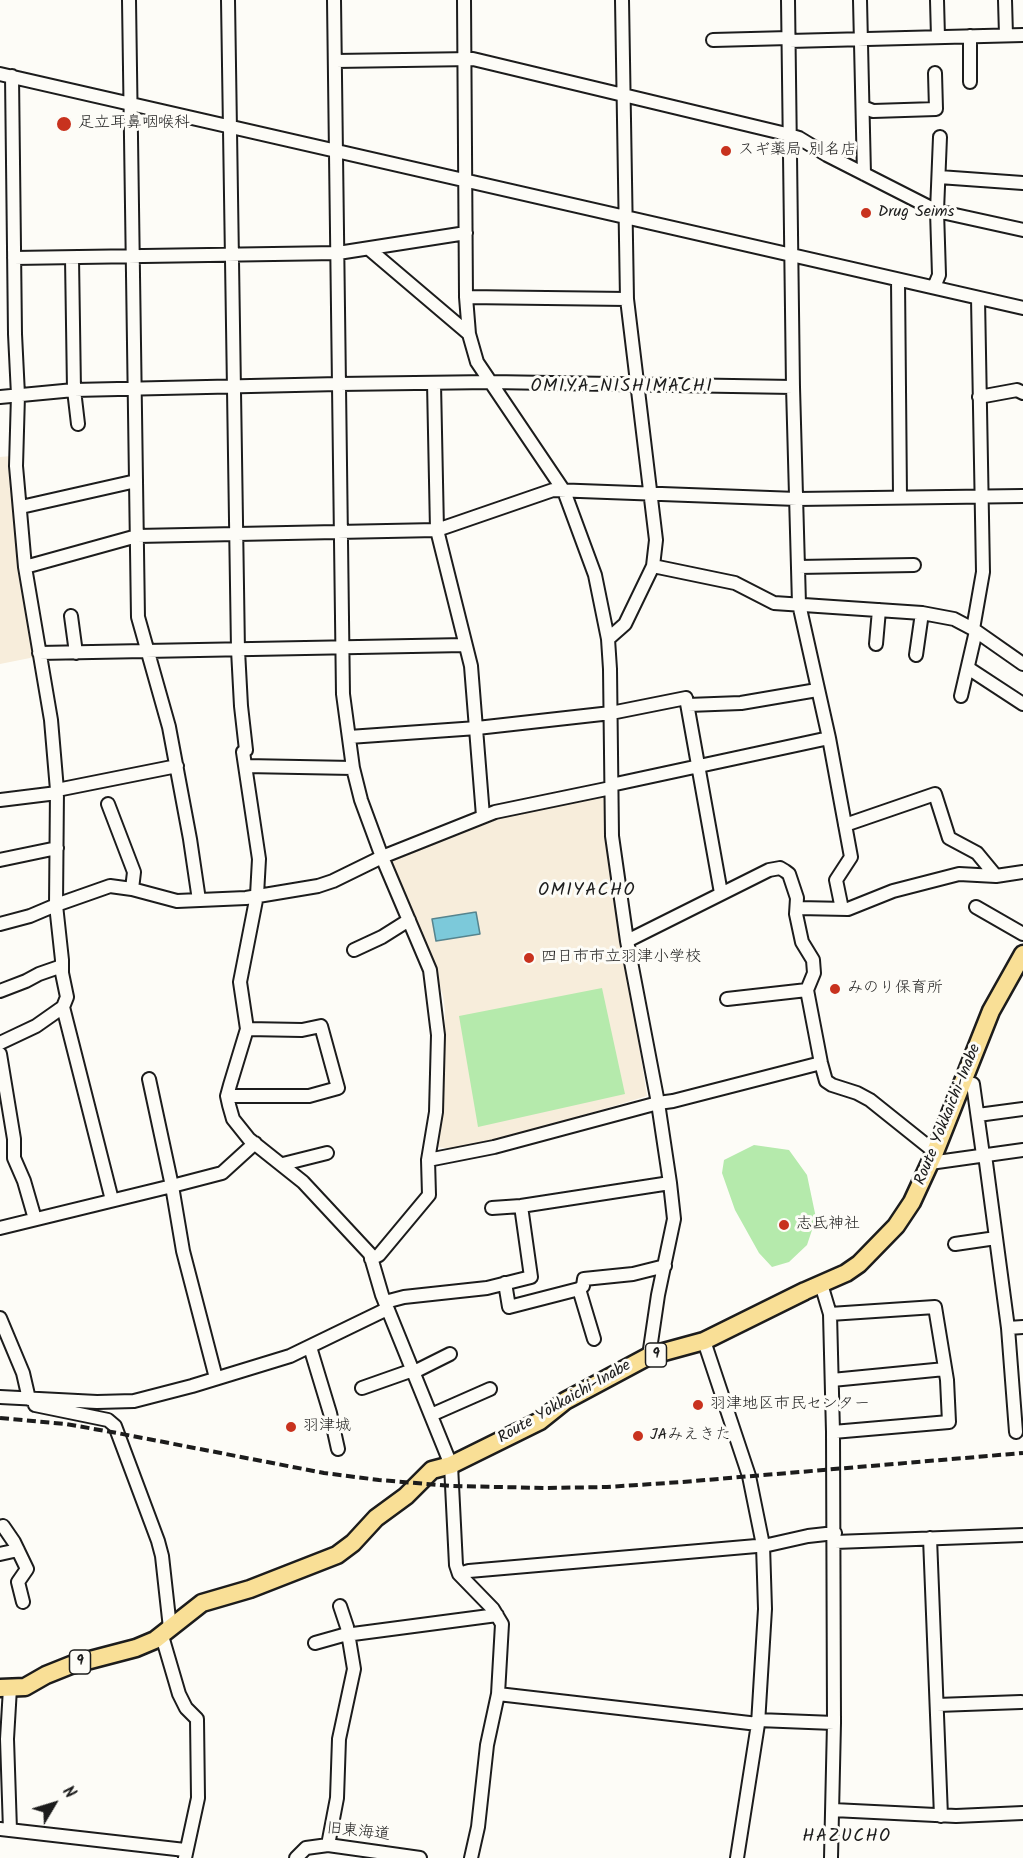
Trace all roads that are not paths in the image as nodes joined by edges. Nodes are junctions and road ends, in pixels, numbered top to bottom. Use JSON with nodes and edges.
{"nodes":[{"id":1,"x":129,"y":0,"type":"edge"},
{"id":2,"x":228,"y":0,"type":"edge"},
{"id":3,"x":334,"y":0,"type":"edge"},
{"id":4,"x":464,"y":0,"type":"edge"},
{"id":5,"x":622,"y":0,"type":"edge"},
{"id":6,"x":788,"y":0,"type":"edge"},
{"id":7,"x":860,"y":0,"type":"edge"},
{"id":8,"x":937,"y":0,"type":"edge"},
{"id":9,"x":1005,"y":0,"type":"edge"},
{"id":10,"x":1006,"y":35,"type":"junction"},
{"id":11,"x":1023,"y":35,"type":"edge"},
{"id":12,"x":970,"y":36,"type":"junction"},
{"id":13,"x":938,"y":37,"type":"junction"},
{"id":14,"x":713,"y":40,"type":"dead end"},
{"id":15,"x":789,"y":40,"type":"junction"},
{"id":16,"x":861,"y":40,"type":"junction"},
{"id":17,"x":465,"y":59,"type":"junction"},
{"id":18,"x":335,"y":61,"type":"junction"},
{"id":19,"x":935,"y":73,"type":"dead end"},
{"id":20,"x":6,"y":75,"type":"edge"},
{"id":21,"x":970,"y":82,"type":"dead end"},
{"id":22,"x":623,"y":95,"type":"junction"},
{"id":23,"x":131,"y":104,"type":"junction"},
{"id":24,"x":862,"y":107,"type":"junction"},
{"id":25,"x":230,"y":127,"type":"junction"},
{"id":26,"x":790,"y":135,"type":"junction"},
{"id":27,"x":940,"y":137,"type":"dead end"},
{"id":28,"x":336,"y":151,"type":"junction"},
{"id":29,"x":14,"y":173,"type":"junction"},
{"id":30,"x":0,"y":174,"type":"edge"},
{"id":31,"x":864,"y":174,"type":"junction"},
{"id":32,"x":939,"y":177,"type":"junction"},
{"id":33,"x":466,"y":180,"type":"junction"},
{"id":34,"x":1023,"y":183,"type":"edge"},
{"id":35,"x":937,"y":211,"type":"junction"},
{"id":36,"x":626,"y":218,"type":"junction"},
{"id":37,"x":1023,"y":230,"type":"edge"},
{"id":38,"x":466,"y":233,"type":"junction"},
{"id":39,"x":369,"y":249,"type":"junction"},
{"id":40,"x":338,"y":253,"type":"junction"},
{"id":41,"x":233,"y":256,"type":"junction"},
{"id":42,"x":792,"y":256,"type":"junction"},
{"id":43,"x":133,"y":257,"type":"junction"},
{"id":44,"x":72,"y":258,"type":"junction"},
{"id":45,"x":14,"y":259,"type":"junction"},
{"id":46,"x":0,"y":260,"type":"edge"},
{"id":47,"x":898,"y":280,"type":"junction"},
{"id":48,"x":934,"y":287,"type":"junction"},
{"id":49,"x":466,"y":297,"type":"junction"},
{"id":50,"x":978,"y":298,"type":"junction"},
{"id":51,"x":627,"y":299,"type":"junction"},
{"id":52,"x":1023,"y":308,"type":"edge"},
{"id":53,"x":469,"y":334,"type":"junction"},
{"id":54,"x":491,"y":382,"type":"junction"},
{"id":55,"x":434,"y":383,"type":"junction"},
{"id":56,"x":339,"y":384,"type":"junction"},
{"id":57,"x":636,"y":384,"type":"junction"},
{"id":58,"x":234,"y":386,"type":"junction"},
{"id":59,"x":793,"y":387,"type":"junction"},
{"id":60,"x":135,"y":388,"type":"junction"},
{"id":61,"x":74,"y":390,"type":"junction"},
{"id":62,"x":1023,"y":393,"type":"edge"},
{"id":63,"x":18,"y":395,"type":"junction"},
{"id":64,"x":0,"y":397,"type":"edge"},
{"id":65,"x":979,"y":397,"type":"junction"},
{"id":66,"x":78,"y":424,"type":"dead end"},
{"id":67,"x":136,"y":481,"type":"junction"},
{"id":68,"x":564,"y":491,"type":"junction"},
{"id":69,"x":651,"y":494,"type":"junction"},
{"id":70,"x":1023,"y":496,"type":"edge"},
{"id":71,"x":981,"y":497,"type":"junction"},
{"id":72,"x":900,"y":498,"type":"junction"},
{"id":73,"x":797,"y":499,"type":"junction"},
{"id":74,"x":21,"y":507,"type":"junction"},
{"id":75,"x":437,"y":530,"type":"junction"},
{"id":76,"x":341,"y":533,"type":"junction"},
{"id":77,"x":236,"y":535,"type":"junction"},
{"id":78,"x":137,"y":536,"type":"junction"},
{"id":79,"x":914,"y":565,"type":"dead end"},
{"id":80,"x":653,"y":566,"type":"junction"},
{"id":81,"x":25,"y":567,"type":"junction"},
{"id":82,"x":798,"y":567,"type":"junction"},
{"id":83,"x":798,"y":604,"type":"junction"},
{"id":84,"x":879,"y":610,"type":"junction"},
{"id":85,"x":922,"y":613,"type":"junction"},
{"id":86,"x":71,"y":616,"type":"dead end"},
{"id":87,"x":974,"y":630,"type":"junction"},
{"id":88,"x":608,"y":639,"type":"junction"},
{"id":89,"x":876,"y":644,"type":"dead end"},
{"id":90,"x":465,"y":645,"type":"junction"},
{"id":91,"x":342,"y":647,"type":"junction"},
{"id":92,"x":238,"y":650,"type":"junction"},
{"id":93,"x":147,"y":651,"type":"junction"},
{"id":94,"x":39,"y":653,"type":"junction"},
{"id":95,"x":76,"y":653,"type":"junction"},
{"id":96,"x":916,"y":655,"type":"dead end"},
{"id":97,"x":1023,"y":664,"type":"edge"},
{"id":98,"x":968,"y":668,"type":"junction"},
{"id":99,"x":817,"y":690,"type":"junction"},
{"id":100,"x":961,"y":696,"type":"dead end"},
{"id":101,"x":1023,"y":704,"type":"edge"},
{"id":102,"x":688,"y":705,"type":"junction"},
{"id":103,"x":611,"y":713,"type":"junction"},
{"id":104,"x":477,"y":728,"type":"junction"},
{"id":105,"x":349,"y":737,"type":"junction"},
{"id":106,"x":829,"y":738,"type":"junction"},
{"id":107,"x":177,"y":766,"type":"junction"},
{"id":108,"x":245,"y":766,"type":"junction"},
{"id":109,"x":698,"y":766,"type":"junction"},
{"id":110,"x":353,"y":768,"type":"junction"},
{"id":111,"x":611,"y":787,"type":"junction"},
{"id":112,"x":57,"y":792,"type":"junction"},
{"id":113,"x":0,"y":800,"type":"edge"},
{"id":114,"x":108,"y":804,"type":"dead end"},
{"id":115,"x":483,"y":816,"type":"junction"},
{"id":116,"x":845,"y":825,"type":"junction"},
{"id":117,"x":57,"y":848,"type":"junction"},
{"id":118,"x":381,"y":857,"type":"junction"},
{"id":119,"x":0,"y":860,"type":"edge"},
{"id":120,"x":1023,"y":872,"type":"edge"},
{"id":121,"x":996,"y":876,"type":"junction"},
{"id":122,"x":132,"y":889,"type":"junction"},
{"id":123,"x":721,"y":893,"type":"junction"},
{"id":124,"x":257,"y":895,"type":"junction"},
{"id":125,"x":199,"y":900,"type":"junction"},
{"id":126,"x":56,"y":904,"type":"junction"},
{"id":127,"x":975,"y":907,"type":"dead end"},
{"id":128,"x":798,"y":908,"type":"junction"},
{"id":129,"x":842,"y":909,"type":"junction"},
{"id":130,"x":409,"y":920,"type":"junction"},
{"id":131,"x":0,"y":924,"type":"edge"},
{"id":132,"x":1023,"y":934,"type":"edge"},
{"id":133,"x":627,"y":941,"type":"junction"},
{"id":134,"x":354,"y":950,"type":"dead end"},
{"id":135,"x":1023,"y":954,"type":"edge"},
{"id":136,"x":62,"y":966,"type":"junction"},
{"id":137,"x":807,"y":990,"type":"junction"},
{"id":138,"x":0,"y":991,"type":"edge"},
{"id":139,"x":727,"y":999,"type":"dead end"},
{"id":140,"x":63,"y":1007,"type":"junction"},
{"id":141,"x":247,"y":1029,"type":"junction"},
{"id":142,"x":0,"y":1043,"type":"edge"},
{"id":143,"x":0,"y":1054,"type":"edge"},
{"id":144,"x":821,"y":1064,"type":"junction"},
{"id":145,"x":149,"y":1079,"type":"dead end"},
{"id":146,"x":974,"y":1084,"type":"dead end"},
{"id":147,"x":227,"y":1096,"type":"junction"},
{"id":148,"x":658,"y":1103,"type":"junction"},
{"id":149,"x":1023,"y":1109,"type":"edge"},
{"id":150,"x":978,"y":1115,"type":"junction"},
{"id":151,"x":255,"y":1143,"type":"junction"},
{"id":152,"x":1023,"y":1150,"type":"edge"},
{"id":153,"x":327,"y":1153,"type":"dead end"},
{"id":154,"x":984,"y":1155,"type":"junction"},
{"id":155,"x":932,"y":1157,"type":"junction"},
{"id":156,"x":428,"y":1160,"type":"junction"},
{"id":157,"x":283,"y":1164,"type":"junction"},
{"id":158,"x":670,"y":1183,"type":"junction"},
{"id":159,"x":172,"y":1186,"type":"junction"},
{"id":160,"x":112,"y":1200,"type":"junction"},
{"id":161,"x":521,"y":1206,"type":"junction"},
{"id":162,"x":492,"y":1208,"type":"dead end"},
{"id":163,"x":35,"y":1219,"type":"junction"},
{"id":164,"x":0,"y":1228,"type":"edge"},
{"id":165,"x":996,"y":1238,"type":"junction"},
{"id":166,"x":956,"y":1244,"type":"dead end"},
{"id":167,"x":371,"y":1259,"type":"junction"},
{"id":168,"x":665,"y":1266,"type":"junction"},
{"id":169,"x":505,"y":1283,"type":"junction"},
{"id":170,"x":821,"y":1284,"type":"junction"},
{"id":171,"x":579,"y":1289,"type":"junction"},
{"id":172,"x":386,"y":1305,"type":"junction"},
{"id":173,"x":830,"y":1314,"type":"junction"},
{"id":174,"x":0,"y":1318,"type":"edge"},
{"id":175,"x":1023,"y":1327,"type":"edge"},
{"id":176,"x":1008,"y":1328,"type":"junction"},
{"id":177,"x":594,"y":1339,"type":"dead end"},
{"id":178,"x":704,"y":1341,"type":"junction"},
{"id":179,"x":310,"y":1347,"type":"junction"},
{"id":180,"x":450,"y":1354,"type":"dead end"},
{"id":181,"x":649,"y":1356,"type":"junction"},
{"id":182,"x":945,"y":1369,"type":"junction"},
{"id":183,"x":413,"y":1371,"type":"junction"},
{"id":184,"x":216,"y":1378,"type":"junction"},
{"id":185,"x":832,"y":1380,"type":"junction"},
{"id":186,"x":362,"y":1388,"type":"dead end"},
{"id":187,"x":490,"y":1389,"type":"dead end"},
{"id":188,"x":0,"y":1397,"type":"edge"},
{"id":189,"x":33,"y":1399,"type":"junction"},
{"id":190,"x":431,"y":1415,"type":"junction"},
{"id":191,"x":834,"y":1432,"type":"junction"},
{"id":192,"x":1016,"y":1432,"type":"dead end"},
{"id":193,"x":338,"y":1449,"type":"dead end"},
{"id":194,"x":451,"y":1465,"type":"junction"},
{"id":195,"x":3,"y":1526,"type":"dead end"},
{"id":196,"x":1023,"y":1534,"type":"edge"},
{"id":197,"x":835,"y":1538,"type":"junction"},
{"id":198,"x":930,"y":1538,"type":"junction"},
{"id":199,"x":763,"y":1545,"type":"junction"},
{"id":200,"x":18,"y":1550,"type":"junction"},
{"id":201,"x":0,"y":1554,"type":"edge"},
{"id":202,"x":459,"y":1574,"type":"junction"},
{"id":203,"x":23,"y":1602,"type":"dead end"},
{"id":204,"x":340,"y":1606,"type":"dead end"},
{"id":205,"x":497,"y":1615,"type":"junction"},
{"id":206,"x":166,"y":1632,"type":"junction"},
{"id":207,"x":347,"y":1634,"type":"junction"},
{"id":208,"x":315,"y":1643,"type":"dead end"},
{"id":209,"x":5,"y":1688,"type":"edge"},
{"id":210,"x":498,"y":1695,"type":"junction"},
{"id":211,"x":1021,"y":1702,"type":"dead end"},
{"id":212,"x":937,"y":1705,"type":"junction"},
{"id":213,"x":758,"y":1722,"type":"junction"},
{"id":214,"x":834,"y":1723,"type":"junction"},
{"id":215,"x":833,"y":1810,"type":"junction"},
{"id":216,"x":1023,"y":1813,"type":"edge"},
{"id":217,"x":941,"y":1816,"type":"junction"},
{"id":218,"x":5,"y":1829,"type":"edge"},
{"id":219,"x":328,"y":1845,"type":"junction"},
{"id":220,"x":185,"y":1854,"type":"edge"},
{"id":221,"x":296,"y":1858,"type":"edge"},
{"id":222,"x":420,"y":1858,"type":"edge"},
{"id":223,"x":471,"y":1858,"type":"edge"},
{"id":224,"x":737,"y":1858,"type":"edge"},
{"id":225,"x":831,"y":1858,"type":"edge"}],
"edges":[{"from":1,"to":23,"type":"street"},
{"from":2,"to":25,"type":"street"},
{"from":3,"to":18,"type":"street"},
{"from":4,"to":17,"type":"street"},
{"from":5,"to":22,"type":"street"},
{"from":6,"to":15,"type":"street"},
{"from":7,"to":16,"type":"street"},
{"from":8,"to":13,"type":"street"},
{"from":9,"to":10,"type":"street"},
{"from":10,"to":11,"type":"street"},
{"from":10,"to":12,"type":"street"},
{"from":12,"to":13,"type":"street"},
{"from":12,"to":21,"type":"street"},
{"from":13,"to":16,"type":"street"},
{"from":14,"to":15,"type":"street"},
{"from":15,"to":16,"type":"street"},
{"from":15,"to":26,"type":"street"},
{"from":16,"to":24,"type":"street"},
{"from":17,"to":18,"type":"street"},
{"from":17,"to":22,"type":"street"},
{"from":17,"to":33,"type":"street"},
{"from":18,"to":28,"type":"street"},
{"from":19,"to":24,"type":"street"},
{"from":20,"to":23,"type":"street"},
{"from":20,"to":29,"type":"street"},
{"from":22,"to":26,"type":"street"},
{"from":22,"to":36,"type":"street"},
{"from":23,"to":25,"type":"street"},
{"from":23,"to":43,"type":"street"},
{"from":24,"to":31,"type":"street"},
{"from":25,"to":28,"type":"street"},
{"from":25,"to":41,"type":"street"},
{"from":26,"to":31,"type":"street"},
{"from":26,"to":42,"type":"street"},
{"from":27,"to":32,"type":"street"},
{"from":28,"to":33,"type":"street"},
{"from":28,"to":40,"type":"street"},
{"from":29,"to":30,"type":"street"},
{"from":29,"to":45,"type":"street"},
{"from":31,"to":35,"type":"street"},
{"from":32,"to":34,"type":"street"},
{"from":32,"to":35,"type":"street"},
{"from":33,"to":36,"type":"street"},
{"from":33,"to":38,"type":"street"},
{"from":35,"to":37,"type":"street"},
{"from":35,"to":48,"type":"street"},
{"from":36,"to":42,"type":"street"},
{"from":36,"to":51,"type":"street"},
{"from":38,"to":39,"type":"street"},
{"from":38,"to":49,"type":"street"},
{"from":39,"to":40,"type":"street"},
{"from":39,"to":53,"type":"street"},
{"from":40,"to":41,"type":"street"},
{"from":40,"to":56,"type":"street"},
{"from":41,"to":43,"type":"street"},
{"from":41,"to":58,"type":"street"},
{"from":42,"to":47,"type":"street"},
{"from":42,"to":59,"type":"street"},
{"from":43,"to":44,"type":"street"},
{"from":43,"to":60,"type":"street"},
{"from":44,"to":45,"type":"street"},
{"from":44,"to":61,"type":"street"},
{"from":45,"to":46,"type":"street"},
{"from":45,"to":63,"type":"street"},
{"from":47,"to":48,"type":"street"},
{"from":47,"to":72,"type":"street"},
{"from":48,"to":50,"type":"street"},
{"from":49,"to":51,"type":"street"},
{"from":49,"to":53,"type":"street"},
{"from":50,"to":52,"type":"street"},
{"from":50,"to":65,"type":"street"},
{"from":51,"to":57,"type":"street"},
{"from":53,"to":54,"type":"street"},
{"from":54,"to":55,"type":"street"},
{"from":54,"to":57,"type":"street"},
{"from":54,"to":68,"type":"street"},
{"from":55,"to":56,"type":"street"},
{"from":55,"to":75,"type":"street"},
{"from":56,"to":58,"type":"street"},
{"from":56,"to":76,"type":"street"},
{"from":57,"to":59,"type":"street"},
{"from":57,"to":69,"type":"street"},
{"from":58,"to":60,"type":"street"},
{"from":58,"to":77,"type":"street"},
{"from":59,"to":73,"type":"street"},
{"from":60,"to":61,"type":"street"},
{"from":60,"to":67,"type":"street"},
{"from":61,"to":63,"type":"street"},
{"from":61,"to":66,"type":"street"},
{"from":62,"to":65,"type":"street"},
{"from":63,"to":64,"type":"street"},
{"from":63,"to":74,"type":"street"},
{"from":65,"to":71,"type":"street"},
{"from":67,"to":74,"type":"street"},
{"from":67,"to":78,"type":"street"},
{"from":68,"to":69,"type":"street"},
{"from":68,"to":75,"type":"street"},
{"from":68,"to":88,"type":"street"},
{"from":69,"to":73,"type":"street"},
{"from":69,"to":80,"type":"street"},
{"from":70,"to":71,"type":"street"},
{"from":71,"to":72,"type":"street"},
{"from":71,"to":87,"type":"street"},
{"from":72,"to":73,"type":"street"},
{"from":73,"to":82,"type":"street"},
{"from":74,"to":81,"type":"street"},
{"from":75,"to":76,"type":"street"},
{"from":75,"to":90,"type":"street"},
{"from":76,"to":77,"type":"street"},
{"from":76,"to":91,"type":"street"},
{"from":77,"to":78,"type":"street"},
{"from":77,"to":92,"type":"street"},
{"from":78,"to":81,"type":"street"},
{"from":78,"to":93,"type":"street"},
{"from":79,"to":82,"type":"street"},
{"from":80,"to":83,"type":"street"},
{"from":80,"to":88,"type":"street"},
{"from":81,"to":94,"type":"street"},
{"from":82,"to":83,"type":"street"},
{"from":83,"to":84,"type":"street"},
{"from":83,"to":99,"type":"street"},
{"from":84,"to":85,"type":"street"},
{"from":84,"to":89,"type":"street"},
{"from":85,"to":87,"type":"street"},
{"from":85,"to":96,"type":"street"},
{"from":86,"to":95,"type":"street"},
{"from":87,"to":97,"type":"street"},
{"from":87,"to":98,"type":"street"},
{"from":88,"to":103,"type":"street"},
{"from":90,"to":91,"type":"street"},
{"from":90,"to":104,"type":"street"},
{"from":91,"to":92,"type":"street"},
{"from":91,"to":105,"type":"street"},
{"from":92,"to":93,"type":"street"},
{"from":92,"to":108,"type":"street"},
{"from":93,"to":95,"type":"street"},
{"from":93,"to":107,"type":"street"},
{"from":94,"to":95,"type":"street"},
{"from":94,"to":112,"type":"street"},
{"from":98,"to":100,"type":"street"},
{"from":98,"to":101,"type":"street"},
{"from":99,"to":102,"type":"street"},
{"from":99,"to":106,"type":"street"},
{"from":102,"to":103,"type":"street"},
{"from":102,"to":109,"type":"street"},
{"from":103,"to":104,"type":"street"},
{"from":103,"to":111,"type":"street"},
{"from":104,"to":105,"type":"street"},
{"from":104,"to":115,"type":"street"},
{"from":105,"to":110,"type":"street"},
{"from":106,"to":109,"type":"street"},
{"from":106,"to":116,"type":"street"},
{"from":107,"to":112,"type":"street"},
{"from":107,"to":125,"type":"street"},
{"from":108,"to":110,"type":"street"},
{"from":108,"to":124,"type":"street"},
{"from":109,"to":111,"type":"street"},
{"from":109,"to":123,"type":"street"},
{"from":110,"to":118,"type":"street"},
{"from":111,"to":115,"type":"street"},
{"from":111,"to":133,"type":"street"},
{"from":112,"to":113,"type":"street"},
{"from":112,"to":117,"type":"street"},
{"from":114,"to":122,"type":"street"},
{"from":115,"to":118,"type":"street"},
{"from":116,"to":121,"type":"street"},
{"from":116,"to":129,"type":"street"},
{"from":117,"to":119,"type":"street"},
{"from":117,"to":126,"type":"street"},
{"from":118,"to":124,"type":"street"},
{"from":118,"to":130,"type":"street"},
{"from":120,"to":121,"type":"street"},
{"from":121,"to":129,"type":"street"},
{"from":122,"to":125,"type":"street"},
{"from":122,"to":126,"type":"street"},
{"from":123,"to":128,"type":"street"},
{"from":123,"to":133,"type":"street"},
{"from":124,"to":125,"type":"street"},
{"from":124,"to":141,"type":"street"},
{"from":126,"to":131,"type":"street"},
{"from":126,"to":136,"type":"street"},
{"from":127,"to":132,"type":"street"},
{"from":128,"to":129,"type":"street"},
{"from":128,"to":137,"type":"street"},
{"from":130,"to":134,"type":"street"},
{"from":130,"to":156,"type":"street"},
{"from":133,"to":148,"type":"street"},
{"from":135,"to":155,"type":"main road","name":"Route Yokkaichi-Inabe","number":"9"},
{"from":136,"to":138,"type":"street"},
{"from":136,"to":140,"type":"street"},
{"from":137,"to":139,"type":"street"},
{"from":137,"to":144,"type":"street"},
{"from":140,"to":142,"type":"street"},
{"from":140,"to":160,"type":"street"},
{"from":141,"to":147,"type":"street"},
{"from":141,"to":147,"type":"street"},
{"from":143,"to":163,"type":"street"},
{"from":144,"to":148,"type":"street"},
{"from":144,"to":155,"type":"street"},
{"from":145,"to":159,"type":"street"},
{"from":146,"to":150,"type":"street"},
{"from":147,"to":151,"type":"street"},
{"from":148,"to":156,"type":"street"},
{"from":148,"to":158,"type":"street"},
{"from":149,"to":150,"type":"street"},
{"from":150,"to":154,"type":"street"},
{"from":151,"to":157,"type":"street"},
{"from":151,"to":159,"type":"street"},
{"from":152,"to":154,"type":"street"},
{"from":153,"to":157,"type":"street"},
{"from":154,"to":155,"type":"street"},
{"from":154,"to":165,"type":"street"},
{"from":155,"to":170,"type":"main road","name":"Route Yokkaichi-Inabe","number":"9"},
{"from":156,"to":167,"type":"street"},
{"from":157,"to":167,"type":"street"},
{"from":158,"to":161,"type":"street"},
{"from":158,"to":168,"type":"street"},
{"from":159,"to":160,"type":"street"},
{"from":159,"to":184,"type":"street"},
{"from":160,"to":163,"type":"street"},
{"from":161,"to":162,"type":"street"},
{"from":161,"to":169,"type":"street"},
{"from":163,"to":164,"type":"street"},
{"from":165,"to":166,"type":"street"},
{"from":165,"to":176,"type":"street"},
{"from":167,"to":172,"type":"street"},
{"from":168,"to":171,"type":"street"},
{"from":168,"to":181,"type":"street"},
{"from":169,"to":171,"type":"street"},
{"from":169,"to":172,"type":"street"},
{"from":170,"to":173,"type":"street"},
{"from":170,"to":178,"type":"main road","name":"Route Yokkaichi-Inabe","number":"9"},
{"from":171,"to":177,"type":"street"},
{"from":172,"to":179,"type":"street"},
{"from":172,"to":183,"type":"street"},
{"from":173,"to":182,"type":"street"},
{"from":173,"to":185,"type":"street"},
{"from":174,"to":189,"type":"street"},
{"from":175,"to":176,"type":"street"},
{"from":176,"to":192,"type":"street"},
{"from":178,"to":181,"type":"main road","name":"Route Yokkaichi-Inabe","number":"9"},
{"from":178,"to":199,"type":"street"},
{"from":179,"to":184,"type":"street"},
{"from":179,"to":193,"type":"street"},
{"from":180,"to":183,"type":"street"},
{"from":181,"to":194,"type":"main road","name":"Route Yokkaichi-Inabe","number":"9"},
{"from":182,"to":185,"type":"street"},
{"from":182,"to":191,"type":"street"},
{"from":183,"to":186,"type":"street"},
{"from":183,"to":190,"type":"street"},
{"from":184,"to":189,"type":"street"},
{"from":185,"to":191,"type":"street"},
{"from":187,"to":190,"type":"street"},
{"from":188,"to":189,"type":"street"},
{"from":189,"to":206,"type":"street"},
{"from":190,"to":194,"type":"street"},
{"from":191,"to":197,"type":"street"},
{"from":194,"to":202,"type":"street"},
{"from":194,"to":206,"type":"main road","name":"Route Yokkaichi-Inabe","number":"9"},
{"from":195,"to":200,"type":"street"},
{"from":196,"to":198,"type":"street"},
{"from":197,"to":198,"type":"street"},
{"from":197,"to":199,"type":"street"},
{"from":197,"to":214,"type":"street"},
{"from":198,"to":212,"type":"street"},
{"from":199,"to":202,"type":"street"},
{"from":199,"to":213,"type":"street"},
{"from":200,"to":201,"type":"street"},
{"from":200,"to":203,"type":"street"},
{"from":202,"to":205,"type":"street"},
{"from":204,"to":207,"type":"street"},
{"from":205,"to":207,"type":"street"},
{"from":205,"to":210,"type":"street"},
{"from":206,"to":209,"type":"main road","name":"Route Yokkaichi-Inabe","number":"9"},
{"from":206,"to":220,"type":"street"},
{"from":207,"to":208,"type":"street"},
{"from":207,"to":219,"type":"street"},
{"from":209,"to":218,"type":"street"},
{"from":210,"to":213,"type":"street"},
{"from":210,"to":223,"type":"street"},
{"from":211,"to":212,"type":"street"},
{"from":212,"to":217,"type":"street"},
{"from":213,"to":214,"type":"street"},
{"from":213,"to":224,"type":"street"},
{"from":214,"to":215,"type":"street"},
{"from":215,"to":217,"type":"street"},
{"from":215,"to":225,"type":"street"},
{"from":216,"to":217,"type":"street"},
{"from":218,"to":220,"type":"street"},
{"from":219,"to":221,"type":"street","name":"旧東海道"},
{"from":219,"to":222,"type":"street","name":"旧東海道"}]}
